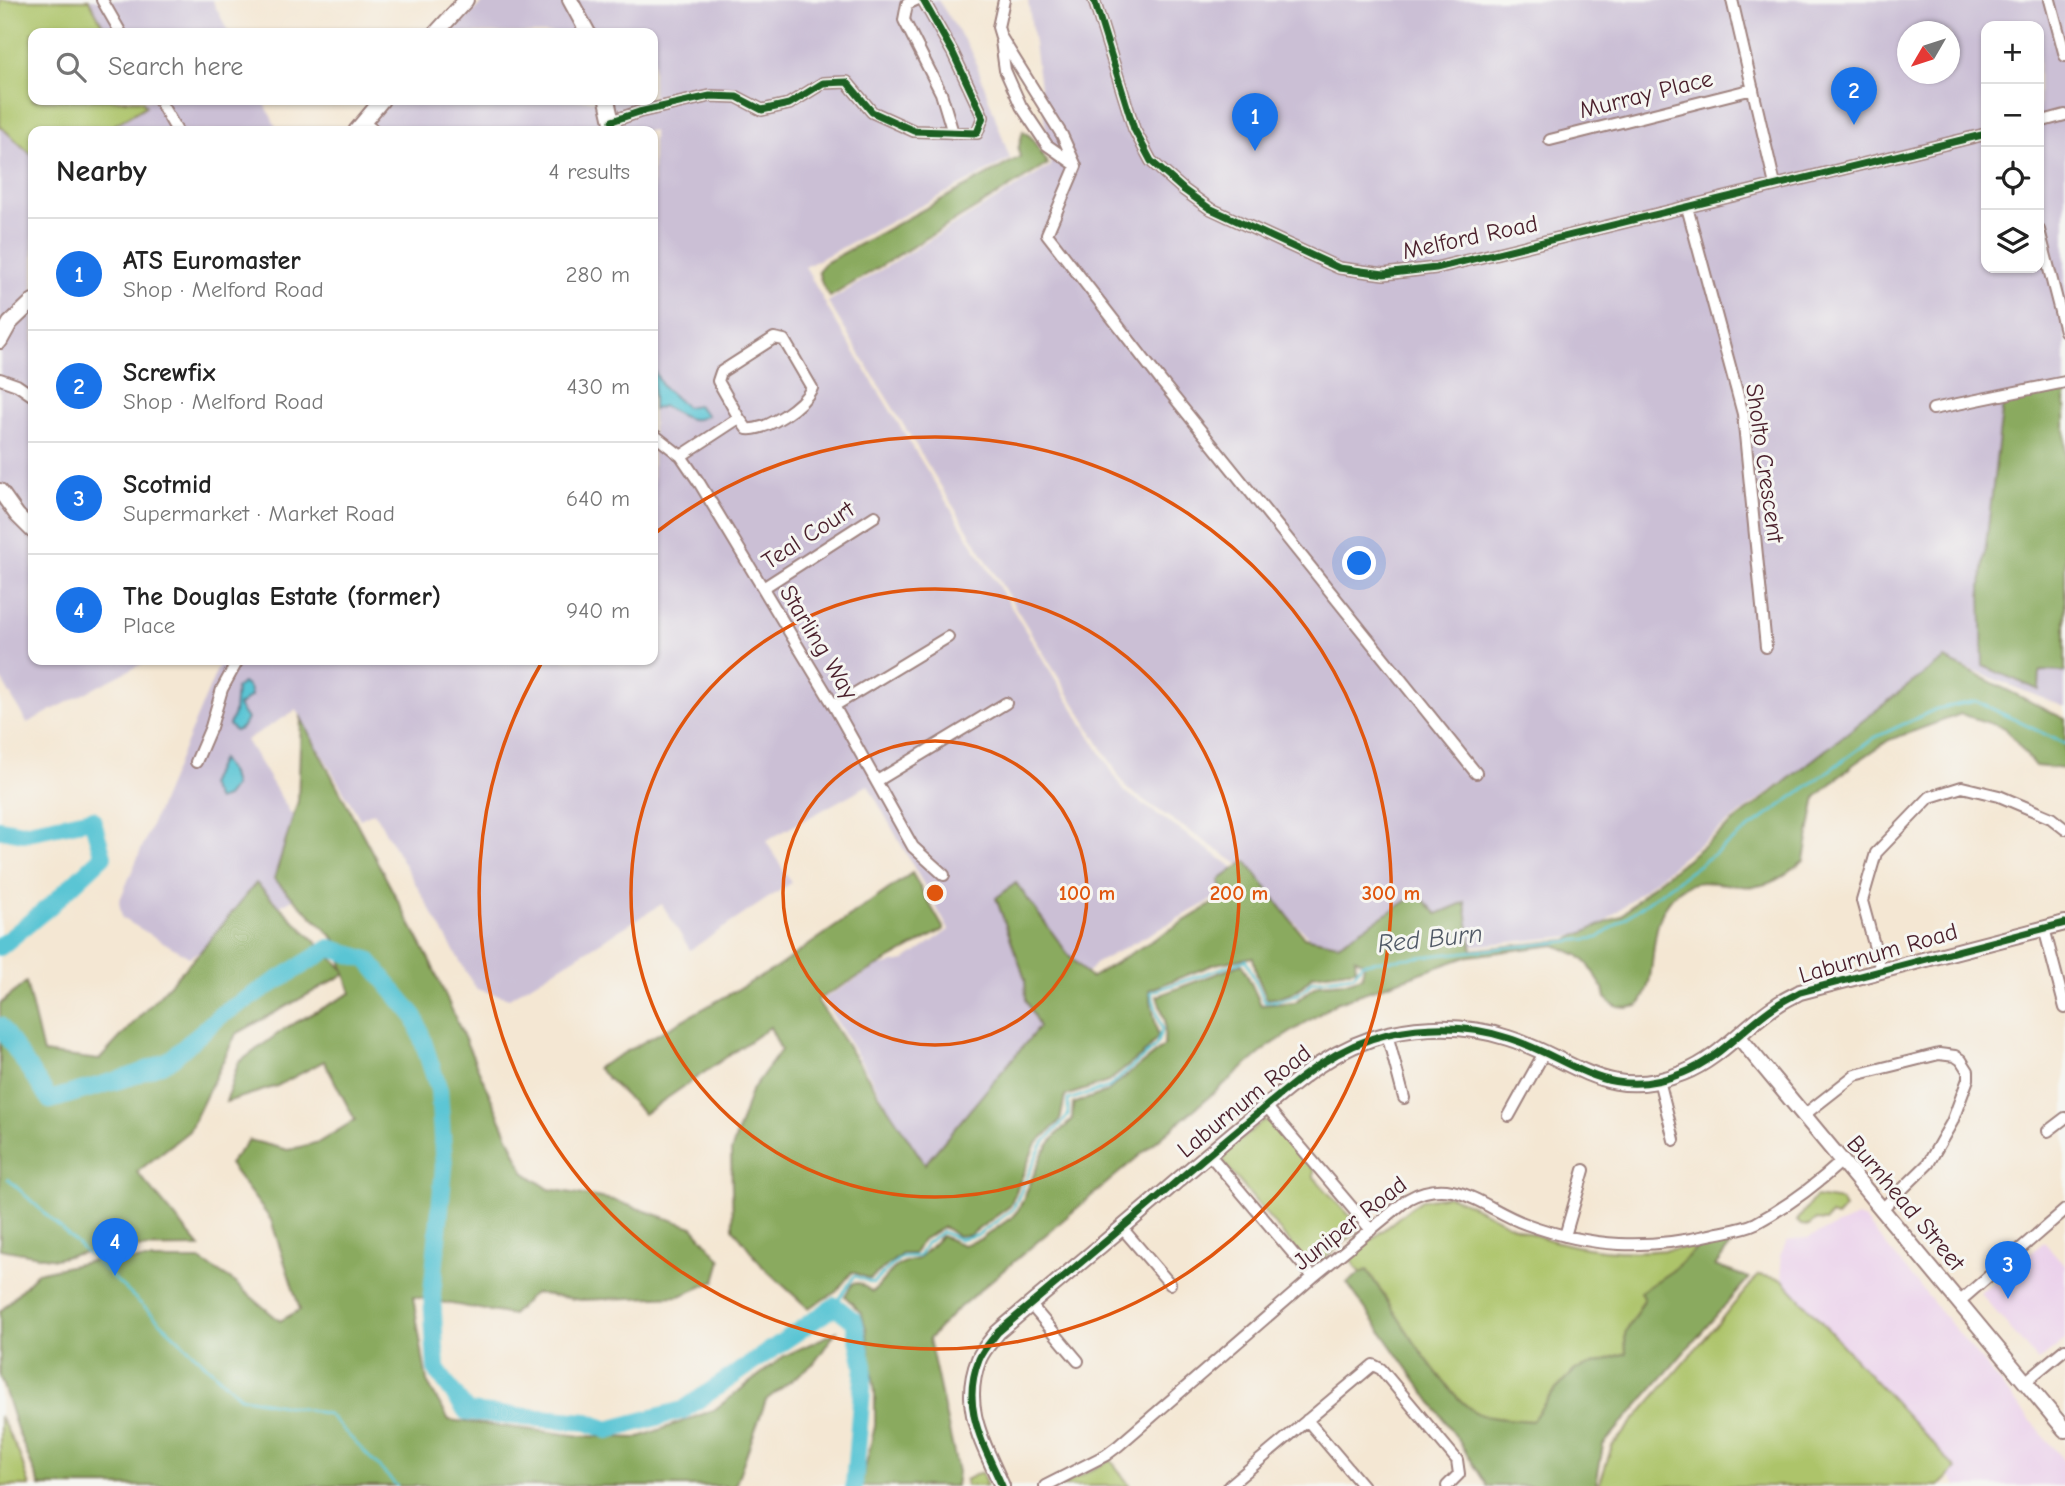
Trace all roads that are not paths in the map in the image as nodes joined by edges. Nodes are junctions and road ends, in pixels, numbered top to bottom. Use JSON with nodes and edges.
{"nodes":[{"id":1,"x":102,"y":0,"type":"edge"},
{"id":2,"x":466,"y":0,"type":"edge"},
{"id":3,"x":570,"y":0,"type":"edge"},
{"id":4,"x":916,"y":0,"type":"edge"},
{"id":5,"x":923,"y":0,"type":"edge"},
{"id":6,"x":1004,"y":0,"type":"edge"},
{"id":7,"x":1094,"y":0,"type":"edge"},
{"id":8,"x":1732,"y":0,"type":"edge"},
{"id":9,"x":2050,"y":0,"type":"edge"},
{"id":10,"x":118,"y":28,"type":"edge"},
{"id":11,"x":441,"y":28,"type":"edge"},
{"id":12,"x":585,"y":28,"type":"edge"},
{"id":13,"x":1001,"y":37,"type":"junction"},
{"id":14,"x":2065,"y":56,"type":"edge"},
{"id":15,"x":1753,"y":89,"type":"junction"},
{"id":16,"x":162,"y":105,"type":"edge"},
{"id":17,"x":379,"y":105,"type":"edge"},
{"id":18,"x":608,"y":105,"type":"edge"},
{"id":19,"x":2065,"y":115,"type":"edge"},
{"id":20,"x":2044,"y":121,"type":"edge"},
{"id":21,"x":174,"y":126,"type":"edge"},
{"id":22,"x":367,"y":126,"type":"edge"},
{"id":23,"x":613,"y":126,"type":"edge"},
{"id":24,"x":953,"y":133,"type":"junction"},
{"id":25,"x":1981,"y":135,"type":"edge"},
{"id":26,"x":1550,"y":140,"type":"dead end"},
{"id":27,"x":1076,"y":166,"type":"junction"},
{"id":28,"x":1775,"y":186,"type":"junction"},
{"id":29,"x":1687,"y":207,"type":"junction"},
{"id":30,"x":2044,"y":249,"type":"edge"},
{"id":31,"x":28,"y":306,"type":"edge"},
{"id":32,"x":2065,"y":331,"type":"edge"},
{"id":33,"x":0,"y":341,"type":"edge"},
{"id":34,"x":0,"y":379,"type":"edge"},
{"id":35,"x":2065,"y":382,"type":"edge"},
{"id":36,"x":28,"y":393,"type":"edge"},
{"id":37,"x":1933,"y":409,"type":"dead end"},
{"id":38,"x":739,"y":418,"type":"junction"},
{"id":39,"x":658,"y":438,"type":"edge"},
{"id":40,"x":681,"y":456,"type":"junction"},
{"id":41,"x":0,"y":491,"type":"edge"},
{"id":42,"x":875,"y":516,"type":"dead end"},
{"id":43,"x":28,"y":526,"type":"edge"},
{"id":44,"x":763,"y":588,"type":"junction"},
{"id":45,"x":948,"y":637,"type":"dead end"},
{"id":46,"x":1766,"y":647,"type":"dead end"},
{"id":47,"x":235,"y":665,"type":"edge"},
{"id":48,"x":1006,"y":703,"type":"dead end"},
{"id":49,"x":834,"y":706,"type":"junction"},
{"id":50,"x":196,"y":762,"type":"dead end"},
{"id":51,"x":1476,"y":773,"type":"dead end"},
{"id":52,"x":877,"y":781,"type":"junction"},
{"id":53,"x":2065,"y":829,"type":"edge"},
{"id":54,"x":944,"y":875,"type":"dead end"},
{"id":55,"x":2065,"y":923,"type":"edge"},
{"id":56,"x":2044,"y":928,"type":"junction"},
{"id":57,"x":1881,"y":970,"type":"junction"},
{"id":58,"x":2065,"y":1008,"type":"edge"},
{"id":59,"x":1387,"y":1034,"type":"junction"},
{"id":60,"x":1739,"y":1037,"type":"junction"},
{"id":61,"x":1544,"y":1054,"type":"junction"},
{"id":62,"x":1659,"y":1080,"type":"junction"},
{"id":63,"x":1404,"y":1098,"type":"dead end"},
{"id":64,"x":1266,"y":1106,"type":"junction"},
{"id":65,"x":1804,"y":1115,"type":"junction"},
{"id":66,"x":1508,"y":1116,"type":"dead end"},
{"id":67,"x":2065,"y":1118,"type":"edge"},
{"id":68,"x":2048,"y":1131,"type":"dead end"},
{"id":69,"x":1674,"y":1140,"type":"dead end"},
{"id":70,"x":1209,"y":1154,"type":"junction"},
{"id":71,"x":1842,"y":1161,"type":"junction"},
{"id":72,"x":1584,"y":1170,"type":"dead end"},
{"id":73,"x":1882,"y":1209,"type":"junction"},
{"id":74,"x":2065,"y":1210,"type":"edge"},
{"id":75,"x":1122,"y":1228,"type":"junction"},
{"id":76,"x":1371,"y":1230,"type":"junction"},
{"id":77,"x":1565,"y":1236,"type":"junction"},
{"id":78,"x":1313,"y":1277,"type":"junction"},
{"id":79,"x":1170,"y":1284,"type":"dead end"},
{"id":80,"x":1959,"y":1302,"type":"junction"},
{"id":81,"x":1030,"y":1304,"type":"junction"},
{"id":82,"x":2065,"y":1349,"type":"edge"},
{"id":83,"x":1079,"y":1361,"type":"dead end"},
{"id":84,"x":2025,"y":1382,"type":"junction"},
{"id":85,"x":1307,"y":1420,"type":"junction"},
{"id":86,"x":2065,"y":1430,"type":"edge"},
{"id":87,"x":1002,"y":1486,"type":"edge"},
{"id":88,"x":1045,"y":1486,"type":"edge"},
{"id":89,"x":1229,"y":1486,"type":"edge"},
{"id":90,"x":1363,"y":1486,"type":"edge"},
{"id":91,"x":1447,"y":1486,"type":"edge"}],
"edges":[{"from":1,"to":10,"type":"street"},
{"from":2,"to":11,"type":"street"},
{"from":3,"to":12,"type":"street"},
{"from":4,"to":24,"type":"street"},
{"from":5,"to":24,"type":"street"},
{"from":6,"to":13,"type":"street"},
{"from":7,"to":29,"type":"street","name":"Melford Road"},
{"from":8,"to":15,"type":"street"},
{"from":9,"to":14,"type":"street"},
{"from":13,"to":27,"type":"street"},
{"from":13,"to":27,"type":"street"},
{"from":15,"to":26,"type":"street","name":"Murray Place"},
{"from":15,"to":28,"type":"street"},
{"from":16,"to":21,"type":"street"},
{"from":17,"to":22,"type":"street"},
{"from":18,"to":23,"type":"street"},
{"from":19,"to":20,"type":"street"},
{"from":23,"to":24,"type":"street"},
{"from":25,"to":28,"type":"street","name":"Melford Road"},
{"from":27,"to":51,"type":"street"},
{"from":28,"to":29,"type":"street","name":"Melford Road"},
{"from":29,"to":46,"type":"street","name":"Sholto Crescent"},
{"from":30,"to":32,"type":"street"},
{"from":31,"to":33,"type":"street"},
{"from":34,"to":36,"type":"street"},
{"from":35,"to":37,"type":"street"},
{"from":38,"to":38,"type":"street"},
{"from":38,"to":40,"type":"street"},
{"from":39,"to":40,"type":"street","name":"Starling Way"},
{"from":40,"to":44,"type":"street","name":"Starling Way"},
{"from":41,"to":43,"type":"street"},
{"from":42,"to":44,"type":"street","name":"Teal Court"},
{"from":44,"to":49,"type":"street","name":"Starling Way"},
{"from":45,"to":49,"type":"street"},
{"from":47,"to":50,"type":"street"},
{"from":48,"to":52,"type":"street"},
{"from":49,"to":52,"type":"street","name":"Starling Way"},
{"from":52,"to":54,"type":"street","name":"Starling Way"},
{"from":53,"to":57,"type":"street"},
{"from":55,"to":56,"type":"street","name":"Laburnum Road"},
{"from":56,"to":57,"type":"street","name":"Laburnum Road"},
{"from":56,"to":58,"type":"street"},
{"from":57,"to":60,"type":"street","name":"Laburnum Road"},
{"from":59,"to":61,"type":"street","name":"Laburnum Road"},
{"from":59,"to":63,"type":"street"},
{"from":59,"to":64,"type":"street","name":"Laburnum Road"},
{"from":60,"to":62,"type":"street","name":"Laburnum Road"},
{"from":60,"to":65,"type":"street","name":"Burnhead Street"},
{"from":61,"to":62,"type":"street","name":"Laburnum Road"},
{"from":61,"to":66,"type":"street"},
{"from":62,"to":69,"type":"street"},
{"from":64,"to":70,"type":"street","name":"Laburnum Road"},
{"from":64,"to":76,"type":"street"},
{"from":65,"to":71,"type":"street","name":"Burnhead Street"},
{"from":65,"to":73,"type":"street"},
{"from":67,"to":68,"type":"street"},
{"from":70,"to":75,"type":"street","name":"Laburnum Road"},
{"from":70,"to":78,"type":"street"},
{"from":71,"to":73,"type":"street","name":"Burnhead Street"},
{"from":71,"to":77,"type":"street","name":"Juniper Road"},
{"from":72,"to":77,"type":"street"},
{"from":73,"to":80,"type":"street","name":"Burnhead Street"},
{"from":74,"to":80,"type":"street"},
{"from":75,"to":79,"type":"street"},
{"from":75,"to":81,"type":"street","name":"Laburnum Road"},
{"from":76,"to":77,"type":"street","name":"Juniper Road"},
{"from":76,"to":78,"type":"street","name":"Juniper Road"},
{"from":78,"to":88,"type":"street","name":"Juniper Road"},
{"from":80,"to":84,"type":"street","name":"Burnhead Street"},
{"from":81,"to":83,"type":"street"},
{"from":81,"to":87,"type":"street","name":"Laburnum Road"},
{"from":82,"to":84,"type":"street"},
{"from":84,"to":86,"type":"street","name":"Burnhead Street"},
{"from":85,"to":89,"type":"street"},
{"from":85,"to":90,"type":"street"},
{"from":85,"to":91,"type":"street"}]}
